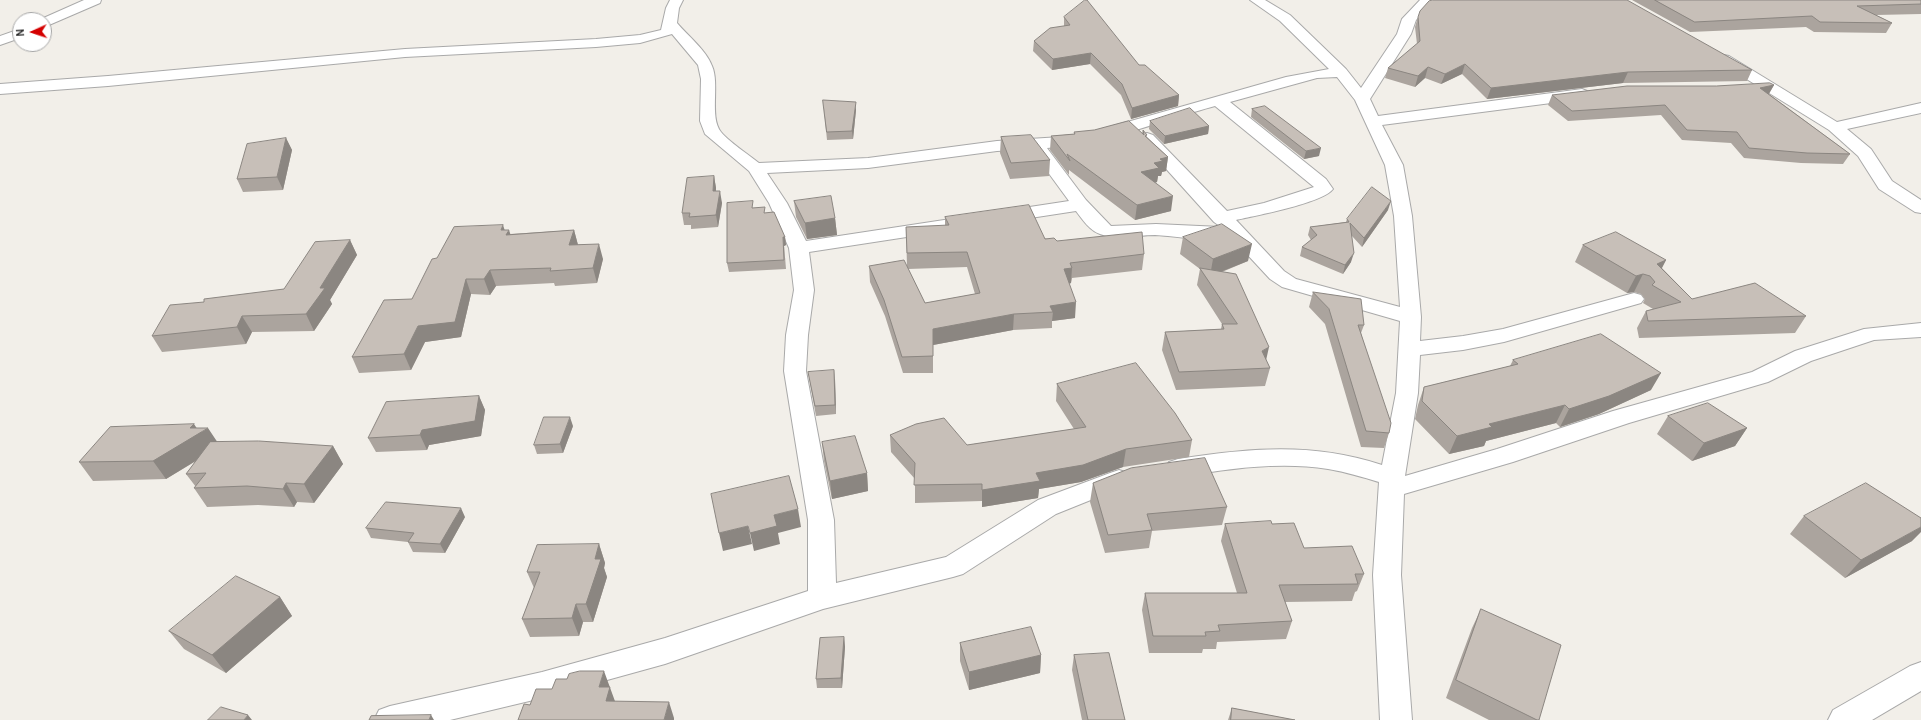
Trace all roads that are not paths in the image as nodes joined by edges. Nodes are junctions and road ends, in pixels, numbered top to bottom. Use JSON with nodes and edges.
{"nodes":[{"id":1,"x":95,"y":0,"type":"edge"},
{"id":2,"x":1256,"y":0,"type":"edge"},
{"id":3,"x":1428,"y":0,"type":"edge"},
{"id":4,"x":676,"y":1,"type":"edge"},
{"id":5,"x":52,"y":19,"type":"edge"},
{"id":6,"x":671,"y":25,"type":"junction"},
{"id":7,"x":12,"y":36,"type":"edge"},
{"id":8,"x":0,"y":41,"type":"edge"},
{"id":9,"x":1714,"y":54,"type":"edge"},
{"id":10,"x":1341,"y":72,"type":"junction"},
{"id":11,"x":1770,"y":86,"type":"junction"},
{"id":12,"x":1744,"y":88,"type":"edge"},
{"id":13,"x":0,"y":89,"type":"edge"},
{"id":14,"x":1596,"y":93,"type":"edge"},
{"id":15,"x":1362,"y":99,"type":"junction"},
{"id":16,"x":1218,"y":100,"type":"junction"},
{"id":17,"x":1921,"y":108,"type":"edge"},
{"id":18,"x":1373,"y":121,"type":"junction"},
{"id":19,"x":1135,"y":126,"type":"junction"},
{"id":20,"x":1835,"y":127,"type":"junction"},
{"id":21,"x":1036,"y":144,"type":"junction"},
{"id":22,"x":755,"y":168,"type":"junction"},
{"id":23,"x":1082,"y":205,"type":"junction"},
{"id":24,"x":1921,"y":208,"type":"edge"},
{"id":25,"x":1221,"y":218,"type":"junction"},
{"id":26,"x":1236,"y":232,"type":"junction"},
{"id":27,"x":799,"y":248,"type":"junction"},
{"id":28,"x":1634,"y":299,"type":"dead end"},
{"id":29,"x":1411,"y":317,"type":"junction"},
{"id":30,"x":1921,"y":330,"type":"edge"},
{"id":31,"x":1410,"y":349,"type":"junction"},
{"id":32,"x":1392,"y":483,"type":"junction"},
{"id":33,"x":822,"y":598,"type":"junction"},
{"id":34,"x":1921,"y":675,"type":"edge"},
{"id":35,"x":390,"y":720,"type":"edge"},
{"id":36,"x":1396,"y":720,"type":"edge"},
{"id":37,"x":1844,"y":720,"type":"edge"}],
"edges":[{"from":1,"to":5,"type":"street"},
{"from":2,"to":10,"type":"street"},
{"from":3,"to":15,"type":"street"},
{"from":4,"to":6,"type":"street"},
{"from":6,"to":13,"type":"street"},
{"from":6,"to":22,"type":"street"},
{"from":7,"to":8,"type":"street"},
{"from":9,"to":11,"type":"street"},
{"from":10,"to":15,"type":"street"},
{"from":10,"to":16,"type":"street"},
{"from":11,"to":12,"type":"street"},
{"from":11,"to":20,"type":"street"},
{"from":14,"to":18,"type":"street"},
{"from":15,"to":18,"type":"street"},
{"from":16,"to":19,"type":"street"},
{"from":16,"to":25,"type":"street"},
{"from":17,"to":20,"type":"street"},
{"from":18,"to":29,"type":"street"},
{"from":19,"to":21,"type":"street"},
{"from":19,"to":25,"type":"street"},
{"from":20,"to":24,"type":"street"},
{"from":21,"to":22,"type":"street"},
{"from":21,"to":23,"type":"street"},
{"from":22,"to":27,"type":"street"},
{"from":23,"to":26,"type":"street"},
{"from":23,"to":27,"type":"street"},
{"from":25,"to":26,"type":"street"},
{"from":26,"to":29,"type":"street"},
{"from":27,"to":33,"type":"street"},
{"from":28,"to":31,"type":"street"},
{"from":29,"to":31,"type":"street"},
{"from":30,"to":32,"type":"street"},
{"from":31,"to":32,"type":"street"},
{"from":32,"to":33,"type":"street"},
{"from":32,"to":36,"type":"street"},
{"from":33,"to":35,"type":"street"},
{"from":34,"to":37,"type":"street"}]}
